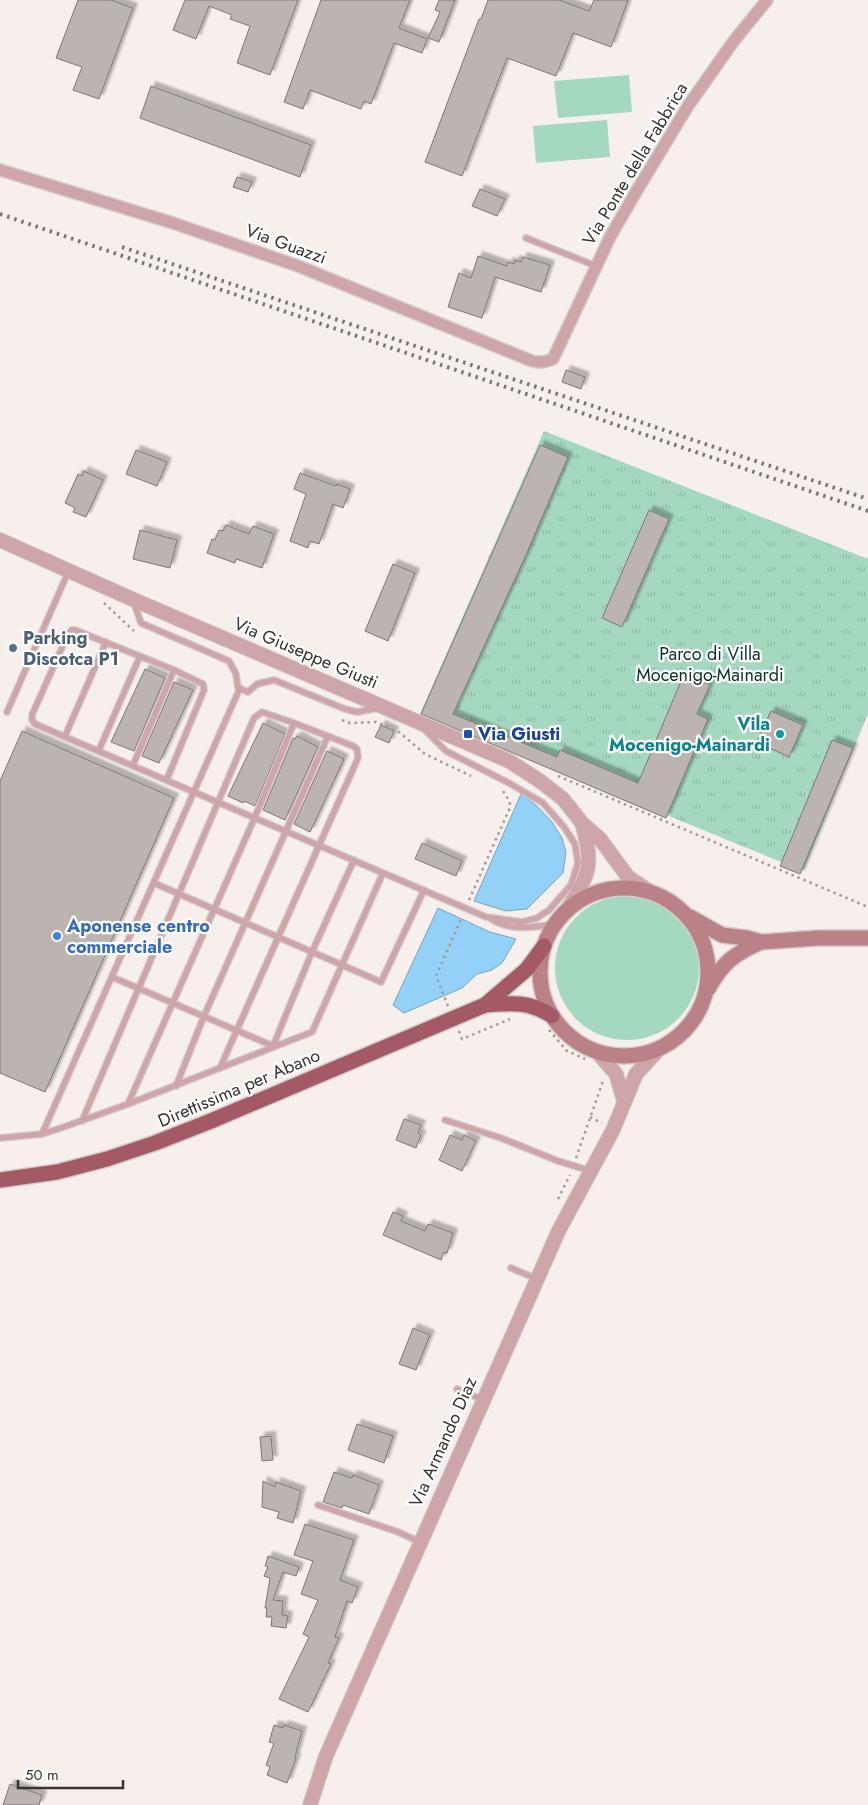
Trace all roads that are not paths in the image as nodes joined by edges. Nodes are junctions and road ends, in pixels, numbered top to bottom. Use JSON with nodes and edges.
{"nodes":[{"id":1,"x":767,"y":0,"type":"edge"},
{"id":2,"x":0,"y":170,"type":"edge"},
{"id":3,"x":526,"y":238,"type":"dead end"},
{"id":4,"x":596,"y":266,"type":"junction"},
{"id":5,"x":554,"y":358,"type":"joint"},
{"id":6,"x":0,"y":540,"type":"edge"},
{"id":7,"x":69,"y":570,"type":"junction"},
{"id":8,"x":132,"y":599,"type":"junction"},
{"id":9,"x":106,"y":642,"type":"junction"},
{"id":10,"x":140,"y":656,"type":"junction"},
{"id":11,"x":174,"y":670,"type":"junction"},
{"id":12,"x":240,"y":688,"type":"junction"},
{"id":13,"x":384,"y":706,"type":"junction"},
{"id":14,"x":7,"y":712,"type":"dead end"},
{"id":15,"x":413,"y":719,"type":"junction"},
{"id":16,"x":294,"y":723,"type":"junction"},
{"id":17,"x":65,"y":736,"type":"junction"},
{"id":18,"x":328,"y":736,"type":"junction"},
{"id":19,"x":100,"y":750,"type":"junction"},
{"id":20,"x":133,"y":765,"type":"junction"},
{"id":21,"x":167,"y":779,"type":"junction"},
{"id":22,"x":194,"y":791,"type":"junction"},
{"id":23,"x":219,"y":802,"type":"junction"},
{"id":24,"x":255,"y":817,"type":"junction"},
{"id":25,"x":582,"y":823,"type":"junction"},
{"id":26,"x":286,"y":831,"type":"junction"},
{"id":27,"x":318,"y":845,"type":"junction"},
{"id":28,"x":354,"y":860,"type":"junction"},
{"id":29,"x":383,"y":873,"type":"junction"},
{"id":30,"x":154,"y":883,"type":"junction"},
{"id":31,"x":424,"y":890,"type":"junction"},
{"id":32,"x":649,"y":891,"type":"junction"},
{"id":33,"x":178,"y":894,"type":"junction"},
{"id":34,"x":214,"y":908,"type":"junction"},
{"id":35,"x":568,"y":908,"type":"junction"},
{"id":36,"x":686,"y":914,"type":"junction"},
{"id":37,"x":486,"y":916,"type":"junction"},
{"id":38,"x":246,"y":922,"type":"junction"},
{"id":39,"x":554,"y":924,"type":"junction"},
{"id":40,"x":278,"y":936,"type":"junction"},
{"id":41,"x":868,"y":938,"type":"edge"},
{"id":42,"x":761,"y":942,"type":"junction"},
{"id":43,"x":544,"y":946,"type":"junction"},
{"id":44,"x":312,"y":952,"type":"junction"},
{"id":45,"x":342,"y":965,"type":"junction"},
{"id":46,"x":112,"y":977,"type":"junction"},
{"id":47,"x":138,"y":988,"type":"junction"},
{"id":48,"x":705,"y":995,"type":"junction"},
{"id":49,"x":172,"y":1002,"type":"junction"},
{"id":50,"x":485,"y":1005,"type":"junction"},
{"id":51,"x":204,"y":1016,"type":"junction"},
{"id":52,"x":549,"y":1021,"type":"junction"},
{"id":53,"x":237,"y":1030,"type":"junction"},
{"id":54,"x":273,"y":1046,"type":"junction"},
{"id":55,"x":659,"y":1049,"type":"junction"},
{"id":56,"x":592,"y":1056,"type":"junction"},
{"id":57,"x":220,"y":1068,"type":"junction"},
{"id":58,"x":176,"y":1086,"type":"junction"},
{"id":59,"x":624,"y":1101,"type":"junction"},
{"id":60,"x":128,"y":1104,"type":"junction"},
{"id":61,"x":82,"y":1120,"type":"junction"},
{"id":62,"x":445,"y":1120,"type":"dead end"},
{"id":63,"x":42,"y":1134,"type":"junction"},
{"id":64,"x":0,"y":1138,"type":"edge"},
{"id":65,"x":591,"y":1171,"type":"junction"},
{"id":66,"x":0,"y":1180,"type":"edge"},
{"id":67,"x":511,"y":1268,"type":"dead end"},
{"id":68,"x":537,"y":1278,"type":"junction"},
{"id":69,"x":457,"y":1389,"type":"dead end"},
{"id":70,"x":483,"y":1400,"type":"junction"},
{"id":71,"x":318,"y":1505,"type":"dead end"},
{"id":72,"x":420,"y":1542,"type":"junction"},
{"id":73,"x":310,"y":1805,"type":"edge"}],
"edges":[{"from":1,"to":4,"type":"street","name":"Via Ponte della Fabbrica"},
{"from":2,"to":5,"type":"street","name":"Via Guazzi"},
{"from":3,"to":4,"type":"lane"},
{"from":4,"to":5,"type":"street","name":"Via Ponte della Fabbrica"},
{"from":6,"to":7,"type":"street","name":"Via Giuseppe Giusti"},
{"from":7,"to":8,"type":"street","name":"Via Giuseppe Giusti"},
{"from":7,"to":14,"type":"lane"},
{"from":8,"to":12,"type":"lane"},
{"from":8,"to":13,"type":"street","name":"Via Giuseppe Giusti"},
{"from":9,"to":10,"type":"lane"},
{"from":9,"to":17,"type":"lane"},
{"from":9,"to":17,"type":"lane"},
{"from":10,"to":11,"type":"lane"},
{"from":10,"to":19,"type":"lane"},
{"from":11,"to":20,"type":"lane"},
{"from":11,"to":21,"type":"lane"},
{"from":12,"to":13,"type":"lane"},
{"from":12,"to":22,"type":"lane"},
{"from":13,"to":15,"type":"street","name":"Via Giuseppe Giusti"},
{"from":15,"to":25,"type":"street","name":"Via Giuseppe Giusti"},
{"from":15,"to":37,"type":"lane"},
{"from":16,"to":18,"type":"lane"},
{"from":16,"to":23,"type":"lane"},
{"from":16,"to":24,"type":"lane"},
{"from":17,"to":19,"type":"lane"},
{"from":18,"to":26,"type":"lane"},
{"from":18,"to":27,"type":"lane"},
{"from":19,"to":20,"type":"lane"},
{"from":20,"to":21,"type":"lane"},
{"from":21,"to":22,"type":"lane"},
{"from":22,"to":23,"type":"lane"},
{"from":22,"to":30,"type":"lane"},
{"from":23,"to":24,"type":"lane"},
{"from":23,"to":33,"type":"lane"},
{"from":24,"to":26,"type":"lane"},
{"from":24,"to":34,"type":"lane"},
{"from":25,"to":32,"type":"street","name":"Via Giuseppe Giusti"},
{"from":25,"to":35,"type":"street","name":"Via Giuseppe Giusti"},
{"from":26,"to":27,"type":"lane"},
{"from":26,"to":38,"type":"lane"},
{"from":27,"to":28,"type":"lane"},
{"from":27,"to":40,"type":"lane"},
{"from":28,"to":29,"type":"lane"},
{"from":28,"to":44,"type":"lane"},
{"from":29,"to":31,"type":"lane"},
{"from":29,"to":45,"type":"lane"},
{"from":30,"to":33,"type":"lane"},
{"from":30,"to":46,"type":"lane"},
{"from":31,"to":37,"type":"lane"},
{"from":31,"to":45,"type":"lane"},
{"from":32,"to":35,"type":"main road"},
{"from":32,"to":36,"type":"main road"},
{"from":33,"to":34,"type":"lane"},
{"from":33,"to":47,"type":"lane"},
{"from":34,"to":38,"type":"lane"},
{"from":34,"to":49,"type":"lane"},
{"from":35,"to":39,"type":"main road"},
{"from":36,"to":42,"type":"main road"},
{"from":36,"to":48,"type":"main road"},
{"from":37,"to":39,"type":"lane"},
{"from":38,"to":40,"type":"lane"},
{"from":38,"to":51,"type":"lane"},
{"from":39,"to":43,"type":"main road"},
{"from":40,"to":44,"type":"lane"},
{"from":40,"to":53,"type":"lane"},
{"from":41,"to":42,"type":"main road"},
{"from":42,"to":48,"type":"main road"},
{"from":43,"to":50,"type":"highway","name":"Direttissima per Abano"},
{"from":43,"to":52,"type":"main road"},
{"from":44,"to":45,"type":"lane"},
{"from":44,"to":54,"type":"lane"},
{"from":45,"to":54,"type":"lane"},
{"from":46,"to":47,"type":"lane"},
{"from":46,"to":63,"type":"lane"},
{"from":47,"to":49,"type":"lane"},
{"from":47,"to":61,"type":"lane"},
{"from":48,"to":55,"type":"main road"},
{"from":49,"to":51,"type":"lane"},
{"from":49,"to":60,"type":"lane"},
{"from":50,"to":52,"type":"highway","name":"Direttissima per Abano"},
{"from":50,"to":66,"type":"highway","name":"Direttissima per Abano"},
{"from":51,"to":53,"type":"lane"},
{"from":51,"to":58,"type":"lane"},
{"from":52,"to":56,"type":"main road"},
{"from":53,"to":54,"type":"lane"},
{"from":53,"to":57,"type":"lane"},
{"from":54,"to":57,"type":"lane"},
{"from":55,"to":56,"type":"main road"},
{"from":55,"to":59,"type":"street","name":"Via Armando Diaz"},
{"from":56,"to":59,"type":"street"},
{"from":57,"to":58,"type":"lane"},
{"from":58,"to":60,"type":"lane"},
{"from":59,"to":65,"type":"street","name":"Via Armando Diaz"},
{"from":60,"to":61,"type":"lane"},
{"from":61,"to":63,"type":"lane"},
{"from":62,"to":65,"type":"lane"},
{"from":63,"to":64,"type":"lane"},
{"from":65,"to":68,"type":"street","name":"Via Armando Diaz"},
{"from":67,"to":68,"type":"lane"},
{"from":68,"to":70,"type":"street","name":"Via Armando Diaz"},
{"from":69,"to":70,"type":"lane"},
{"from":70,"to":72,"type":"street","name":"Via Armando Diaz"},
{"from":71,"to":72,"type":"lane"},
{"from":72,"to":73,"type":"street","name":"Via Armando Diaz"}]}
